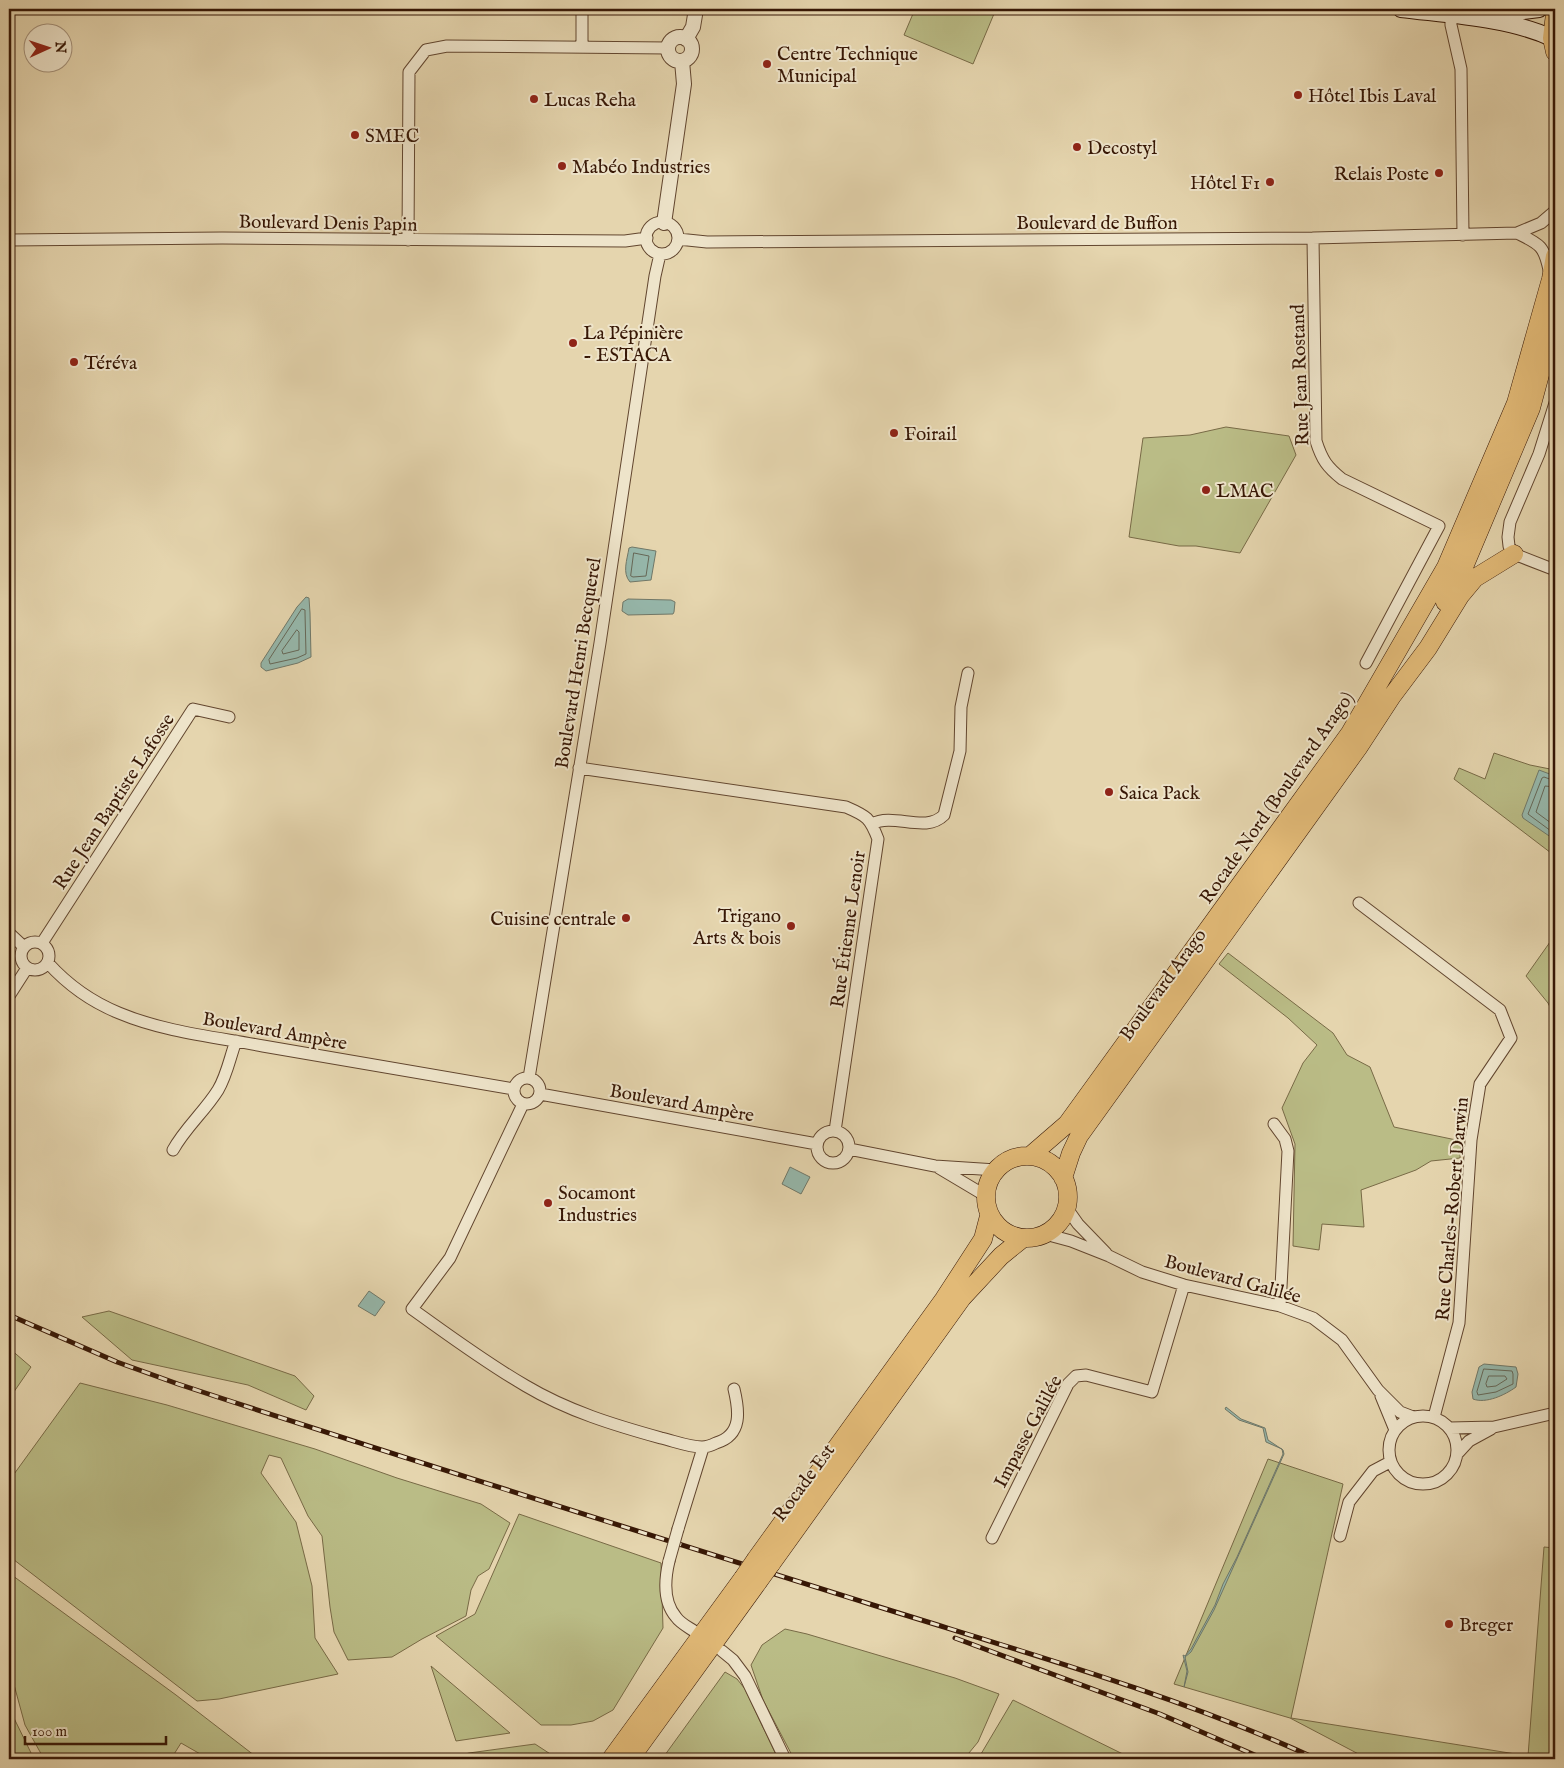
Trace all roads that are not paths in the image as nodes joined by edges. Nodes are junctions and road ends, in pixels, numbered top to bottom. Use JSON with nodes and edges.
{"nodes":[{"id":1,"x":582,"y":9,"type":"edge"},
{"id":2,"x":696,"y":9,"type":"edge"},
{"id":3,"x":1401,"y":9,"type":"edge"},
{"id":4,"x":1539,"y":9,"type":"edge"},
{"id":5,"x":1457,"y":12,"type":"edge"},
{"id":6,"x":1555,"y":14,"type":"edge"},
{"id":7,"x":686,"y":39,"type":"junction"},
{"id":8,"x":1554,"y":45,"type":"edge"},
{"id":9,"x":582,"y":47,"type":"junction"},
{"id":10,"x":668,"y":48,"type":"junction"},
{"id":11,"x":682,"y":61,"type":"junction"},
{"id":12,"x":1555,"y":211,"type":"edge"},
{"id":13,"x":664,"y":223,"type":"junction"},
{"id":14,"x":1517,"y":234,"type":"junction"},
{"id":15,"x":1464,"y":235,"type":"junction"},
{"id":16,"x":647,"y":238,"type":"junction"},
{"id":17,"x":1313,"y":238,"type":"junction"},
{"id":18,"x":678,"y":239,"type":"junction"},
{"id":19,"x":9,"y":240,"type":"edge"},
{"id":20,"x":408,"y":240,"type":"junction"},
{"id":21,"x":660,"y":254,"type":"junction"},
{"id":22,"x":1555,"y":256,"type":"edge"},
{"id":23,"x":1551,"y":278,"type":"junction"},
{"id":24,"x":1555,"y":319,"type":"edge"},
{"id":25,"x":1555,"y":403,"type":"edge"},
{"id":26,"x":1514,"y":554,"type":"junction"},
{"id":27,"x":1555,"y":570,"type":"edge"},
{"id":28,"x":1366,"y":663,"type":"dead end"},
{"id":29,"x":968,"y":673,"type":"dead end"},
{"id":30,"x":1392,"y":696,"type":"junction"},
{"id":31,"x":229,"y":717,"type":"dead end"},
{"id":32,"x":579,"y":768,"type":"junction"},
{"id":33,"x":872,"y":824,"type":"junction"},
{"id":34,"x":1359,"y":903,"type":"dead end"},
{"id":35,"x":9,"y":933,"type":"edge"},
{"id":36,"x":42,"y":943,"type":"junction"},
{"id":37,"x":24,"y":947,"type":"junction"},
{"id":38,"x":48,"y":963,"type":"junction"},
{"id":39,"x":27,"y":968,"type":"junction"},
{"id":40,"x":9,"y":996,"type":"edge"},
{"id":41,"x":236,"y":1041,"type":"junction"},
{"id":42,"x":529,"y":1078,"type":"junction"},
{"id":43,"x":514,"y":1089,"type":"junction"},
{"id":44,"x":540,"y":1094,"type":"junction"},
{"id":45,"x":523,"y":1104,"type":"junction"},
{"id":46,"x":1274,"y":1124,"type":"dead end"},
{"id":47,"x":835,"y":1131,"type":"junction"},
{"id":48,"x":817,"y":1144,"type":"junction"},
{"id":49,"x":849,"y":1149,"type":"junction"},
{"id":50,"x":173,"y":1150,"type":"dead end"},
{"id":51,"x":1030,"y":1156,"type":"junction"},
{"id":52,"x":935,"y":1166,"type":"junction"},
{"id":53,"x":996,"y":1170,"type":"junction"},
{"id":54,"x":1063,"y":1178,"type":"junction"},
{"id":55,"x":986,"y":1196,"type":"junction"},
{"id":56,"x":1066,"y":1207,"type":"junction"},
{"id":57,"x":990,"y":1216,"type":"junction"},
{"id":58,"x":1045,"y":1234,"type":"junction"},
{"id":59,"x":1022,"y":1239,"type":"junction"},
{"id":60,"x":1109,"y":1256,"type":"junction"},
{"id":61,"x":1184,"y":1284,"type":"junction"},
{"id":62,"x":1280,"y":1306,"type":"junction"},
{"id":63,"x":734,"y":1389,"type":"dead end"},
{"id":64,"x":1378,"y":1390,"type":"junction"},
{"id":65,"x":1555,"y":1413,"type":"edge"},
{"id":66,"x":1413,"y":1417,"type":"junction"},
{"id":67,"x":1434,"y":1417,"type":"junction"},
{"id":68,"x":1450,"y":1428,"type":"junction"},
{"id":69,"x":1494,"y":1428,"type":"junction"},
{"id":70,"x":1395,"y":1430,"type":"junction"},
{"id":71,"x":703,"y":1448,"type":"junction"},
{"id":72,"x":1457,"y":1454,"type":"junction"},
{"id":73,"x":1390,"y":1462,"type":"junction"},
{"id":74,"x":1340,"y":1536,"type":"dead end"},
{"id":75,"x":992,"y":1538,"type":"dead end"},
{"id":76,"x":763,"y":1562,"type":"junction"},
{"id":77,"x":750,"y":1580,"type":"junction"},
{"id":78,"x":694,"y":1632,"type":"dead end"},
{"id":79,"x":722,"y":1651,"type":"dead end"},
{"id":80,"x":611,"y":1759,"type":"edge"},
{"id":81,"x":630,"y":1759,"type":"edge"},
{"id":82,"x":785,"y":1759,"type":"edge"}],
"edges":[{"from":1,"to":9,"type":"street"},
{"from":2,"to":7,"type":"street"},
{"from":3,"to":5,"type":"main road"},
{"from":4,"to":5,"type":"main road"},
{"from":5,"to":8,"type":"main road"},
{"from":5,"to":15,"type":"street"},
{"from":6,"to":8,"type":"main road"},
{"from":7,"to":10,"type":"street"},
{"from":7,"to":11,"type":"street"},
{"from":9,"to":10,"type":"street"},
{"from":9,"to":20,"type":"street"},
{"from":10,"to":11,"type":"street"},
{"from":11,"to":13,"type":"street"},
{"from":12,"to":14,"type":"street"},
{"from":13,"to":16,"type":"street"},
{"from":13,"to":18,"type":"street"},
{"from":14,"to":15,"type":"street","name":"Boulevard de Buffon"},
{"from":14,"to":23,"type":"street"},
{"from":15,"to":17,"type":"street","name":"Boulevard de Buffon"},
{"from":16,"to":20,"type":"street","name":"Boulevard Denis Papin"},
{"from":16,"to":21,"type":"street"},
{"from":17,"to":18,"type":"street","name":"Boulevard de Buffon"},
{"from":17,"to":28,"type":"street","name":"Rue Jean Rostand"},
{"from":18,"to":21,"type":"street"},
{"from":19,"to":20,"type":"street","name":"Boulevard Denis Papin"},
{"from":21,"to":32,"type":"street","name":"Boulevard Henri Becquerel"},
{"from":22,"to":23,"type":"main road","name":"Rocade Nord (Boulevard Arago)"},
{"from":23,"to":51,"type":"main road","name":"Rocade Nord (Boulevard Arago)"},
{"from":24,"to":30,"type":"main road"},
{"from":25,"to":26,"type":"street"},
{"from":26,"to":27,"type":"street"},
{"from":26,"to":30,"type":"main road"},
{"from":29,"to":33,"type":"street"},
{"from":30,"to":54,"type":"main road","name":"Boulevard Arago"},
{"from":31,"to":36,"type":"street","name":"Rue Jean Baptiste Lafosse"},
{"from":32,"to":33,"type":"street"},
{"from":32,"to":42,"type":"street","name":"Boulevard Henri Becquerel"},
{"from":33,"to":47,"type":"street","name":"Rue Étienne Lenoir"},
{"from":34,"to":67,"type":"street","name":"Rue Charles-Robert Darwin"},
{"from":35,"to":37,"type":"street"},
{"from":36,"to":37,"type":"street"},
{"from":36,"to":38,"type":"street"},
{"from":37,"to":39,"type":"street"},
{"from":38,"to":39,"type":"street"},
{"from":38,"to":41,"type":"street","name":"Boulevard Ampère"},
{"from":39,"to":40,"type":"street"},
{"from":41,"to":43,"type":"street","name":"Boulevard Ampère"},
{"from":41,"to":50,"type":"street"},
{"from":42,"to":43,"type":"street"},
{"from":42,"to":44,"type":"street"},
{"from":43,"to":45,"type":"street"},
{"from":44,"to":45,"type":"street"},
{"from":44,"to":48,"type":"street","name":"Boulevard Ampère"},
{"from":45,"to":71,"type":"street"},
{"from":46,"to":62,"type":"street"},
{"from":47,"to":48,"type":"street"},
{"from":47,"to":49,"type":"street"},
{"from":48,"to":49,"type":"street"},
{"from":49,"to":52,"type":"street"},
{"from":51,"to":53,"type":"main road"},
{"from":51,"to":54,"type":"main road"},
{"from":52,"to":53,"type":"street"},
{"from":52,"to":55,"type":"street"},
{"from":53,"to":55,"type":"main road"},
{"from":54,"to":56,"type":"main road"},
{"from":55,"to":57,"type":"main road"},
{"from":56,"to":58,"type":"main road"},
{"from":56,"to":60,"type":"street","name":"Boulevard Galilée"},
{"from":57,"to":59,"type":"main road"},
{"from":57,"to":76,"type":"main road"},
{"from":58,"to":59,"type":"main road"},
{"from":58,"to":60,"type":"street","name":"Boulevard Galilée"},
{"from":59,"to":76,"type":"main road","name":"Rocade Est"},
{"from":60,"to":61,"type":"street","name":"Boulevard Galilée"},
{"from":61,"to":62,"type":"street","name":"Boulevard Galilée"},
{"from":61,"to":75,"type":"street","name":"Impasse Galilée"},
{"from":62,"to":64,"type":"street","name":"Boulevard Galilée"},
{"from":63,"to":71,"type":"street"},
{"from":64,"to":66,"type":"street","name":"Boulevard Galilée"},
{"from":64,"to":70,"type":"street","name":"Boulevard Galilée"},
{"from":65,"to":69,"type":"street"},
{"from":66,"to":67,"type":"street"},
{"from":66,"to":70,"type":"street"},
{"from":67,"to":68,"type":"street"},
{"from":68,"to":69,"type":"street"},
{"from":68,"to":72,"type":"street"},
{"from":69,"to":72,"type":"street"},
{"from":70,"to":73,"type":"street"},
{"from":71,"to":78,"type":"street","bridge":true},
{"from":72,"to":73,"type":"street"},
{"from":73,"to":74,"type":"street"},
{"from":76,"to":77,"type":"main road","name":"Rocade Est","bridge":true},
{"from":77,"to":80,"type":"main road","name":"Rocade Est"},
{"from":77,"to":81,"type":"main road","name":"Rocade Est"},
{"from":79,"to":82,"type":"street"}]}
